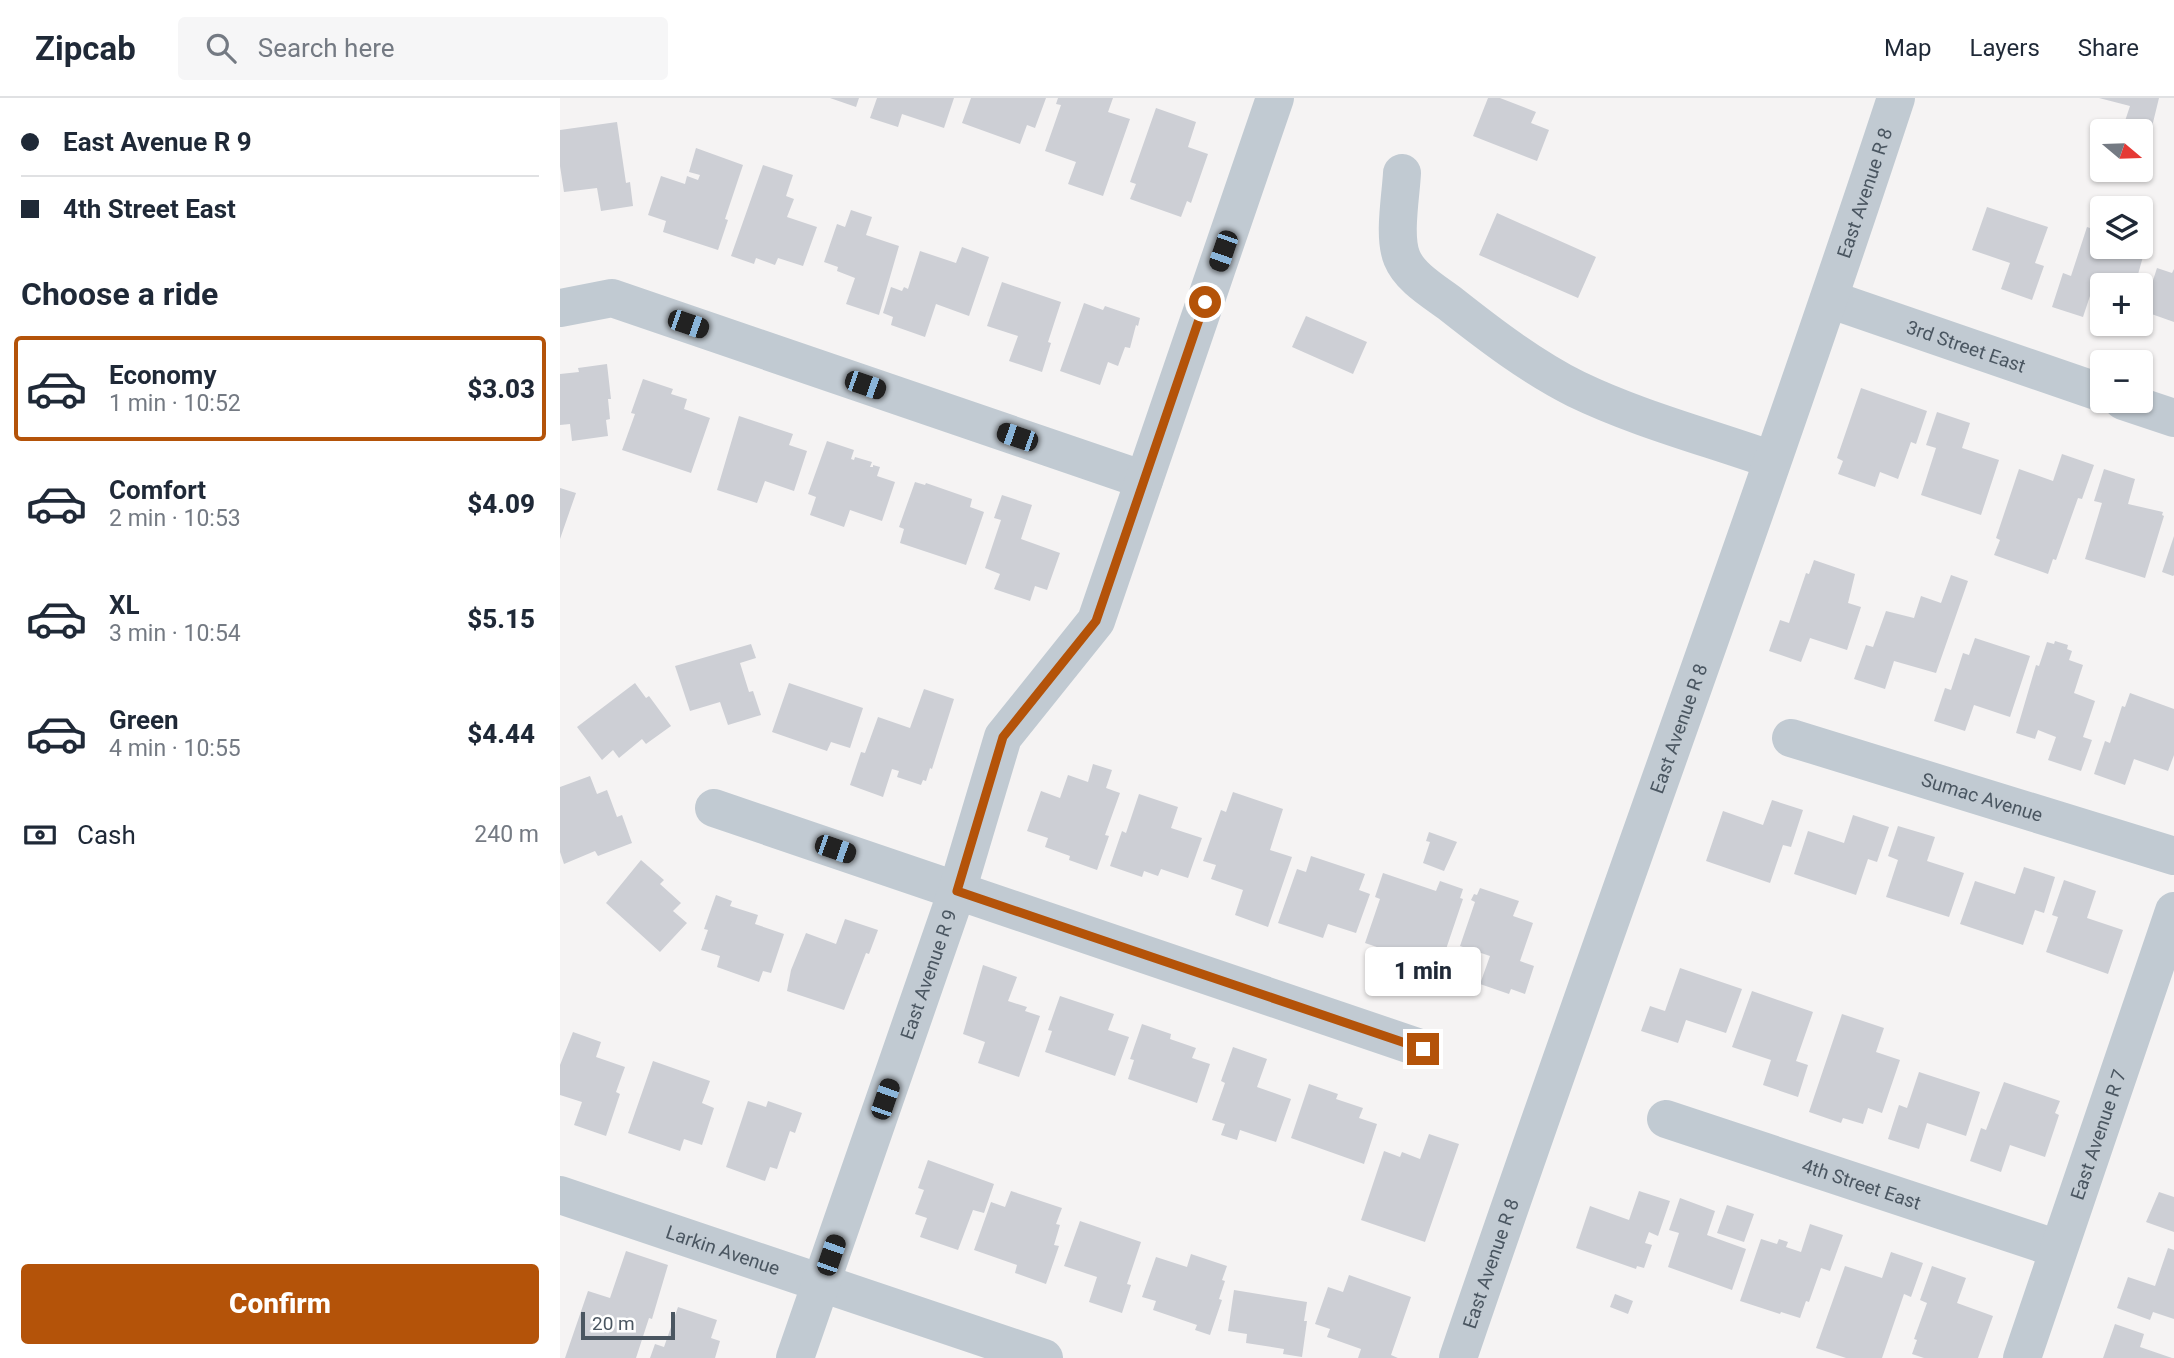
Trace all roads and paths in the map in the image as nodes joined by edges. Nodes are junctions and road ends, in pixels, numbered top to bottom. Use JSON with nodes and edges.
{"nodes":[{"id":1,"x":1275,"y":98,"type":"edge"},
{"id":2,"x":1896,"y":98,"type":"edge"},
{"id":3,"x":1402,"y":173,"type":"dead end"},
{"id":4,"x":1829,"y":299,"type":"junction"},
{"id":5,"x":560,"y":308,"type":"edge"},
{"id":6,"x":2090,"y":389,"type":"edge"},
{"id":7,"x":2153,"y":411,"type":"edge"},
{"id":8,"x":2174,"y":418,"type":"edge"},
{"id":9,"x":1772,"y":460,"type":"junction"},
{"id":10,"x":1144,"y":480,"type":"junction"},
{"id":11,"x":1791,"y":738,"type":"dead end"},
{"id":12,"x":714,"y":808,"type":"dead end"},
{"id":13,"x":2174,"y":856,"type":"edge"},
{"id":14,"x":957,"y":891,"type":"junction"},
{"id":15,"x":2174,"y":911,"type":"edge"},
{"id":16,"x":1423,"y":1049,"type":"dead end"},
{"id":17,"x":1666,"y":1118,"type":"dead end"},
{"id":18,"x":560,"y":1195,"type":"edge"},
{"id":19,"x":2058,"y":1250,"type":"junction"},
{"id":20,"x":822,"y":1282,"type":"junction"},
{"id":21,"x":795,"y":1358,"type":"edge"},
{"id":22,"x":1044,"y":1358,"type":"edge"},
{"id":23,"x":1458,"y":1358,"type":"edge"},
{"id":24,"x":2022,"y":1358,"type":"edge"}],
"edges":[{"from":1,"to":10,"type":"street","name":"East Avenue R 9"},
{"from":2,"to":4,"type":"street","name":"East Avenue R 8"},
{"from":3,"to":9,"type":"street"},
{"from":4,"to":6,"type":"street","name":"3rd Street East"},
{"from":4,"to":9,"type":"street","name":"East Avenue R 8"},
{"from":5,"to":10,"type":"street"},
{"from":7,"to":8,"type":"street"},
{"from":9,"to":23,"type":"street","name":"East Avenue R 8"},
{"from":10,"to":14,"type":"street","name":"East Avenue R 9"},
{"from":11,"to":13,"type":"street","name":"Sumac Avenue"},
{"from":12,"to":14,"type":"street"},
{"from":14,"to":16,"type":"street"},
{"from":14,"to":20,"type":"street","name":"East Avenue R 9"},
{"from":15,"to":19,"type":"street","name":"East Avenue R 7"},
{"from":17,"to":19,"type":"street","name":"4th Street East"},
{"from":18,"to":20,"type":"street","name":"Larkin Avenue"},
{"from":19,"to":24,"type":"street","name":"East Avenue R 7"},
{"from":20,"to":21,"type":"street","name":"East Avenue R 9"},
{"from":20,"to":22,"type":"street","name":"Larkin Avenue"}]}
